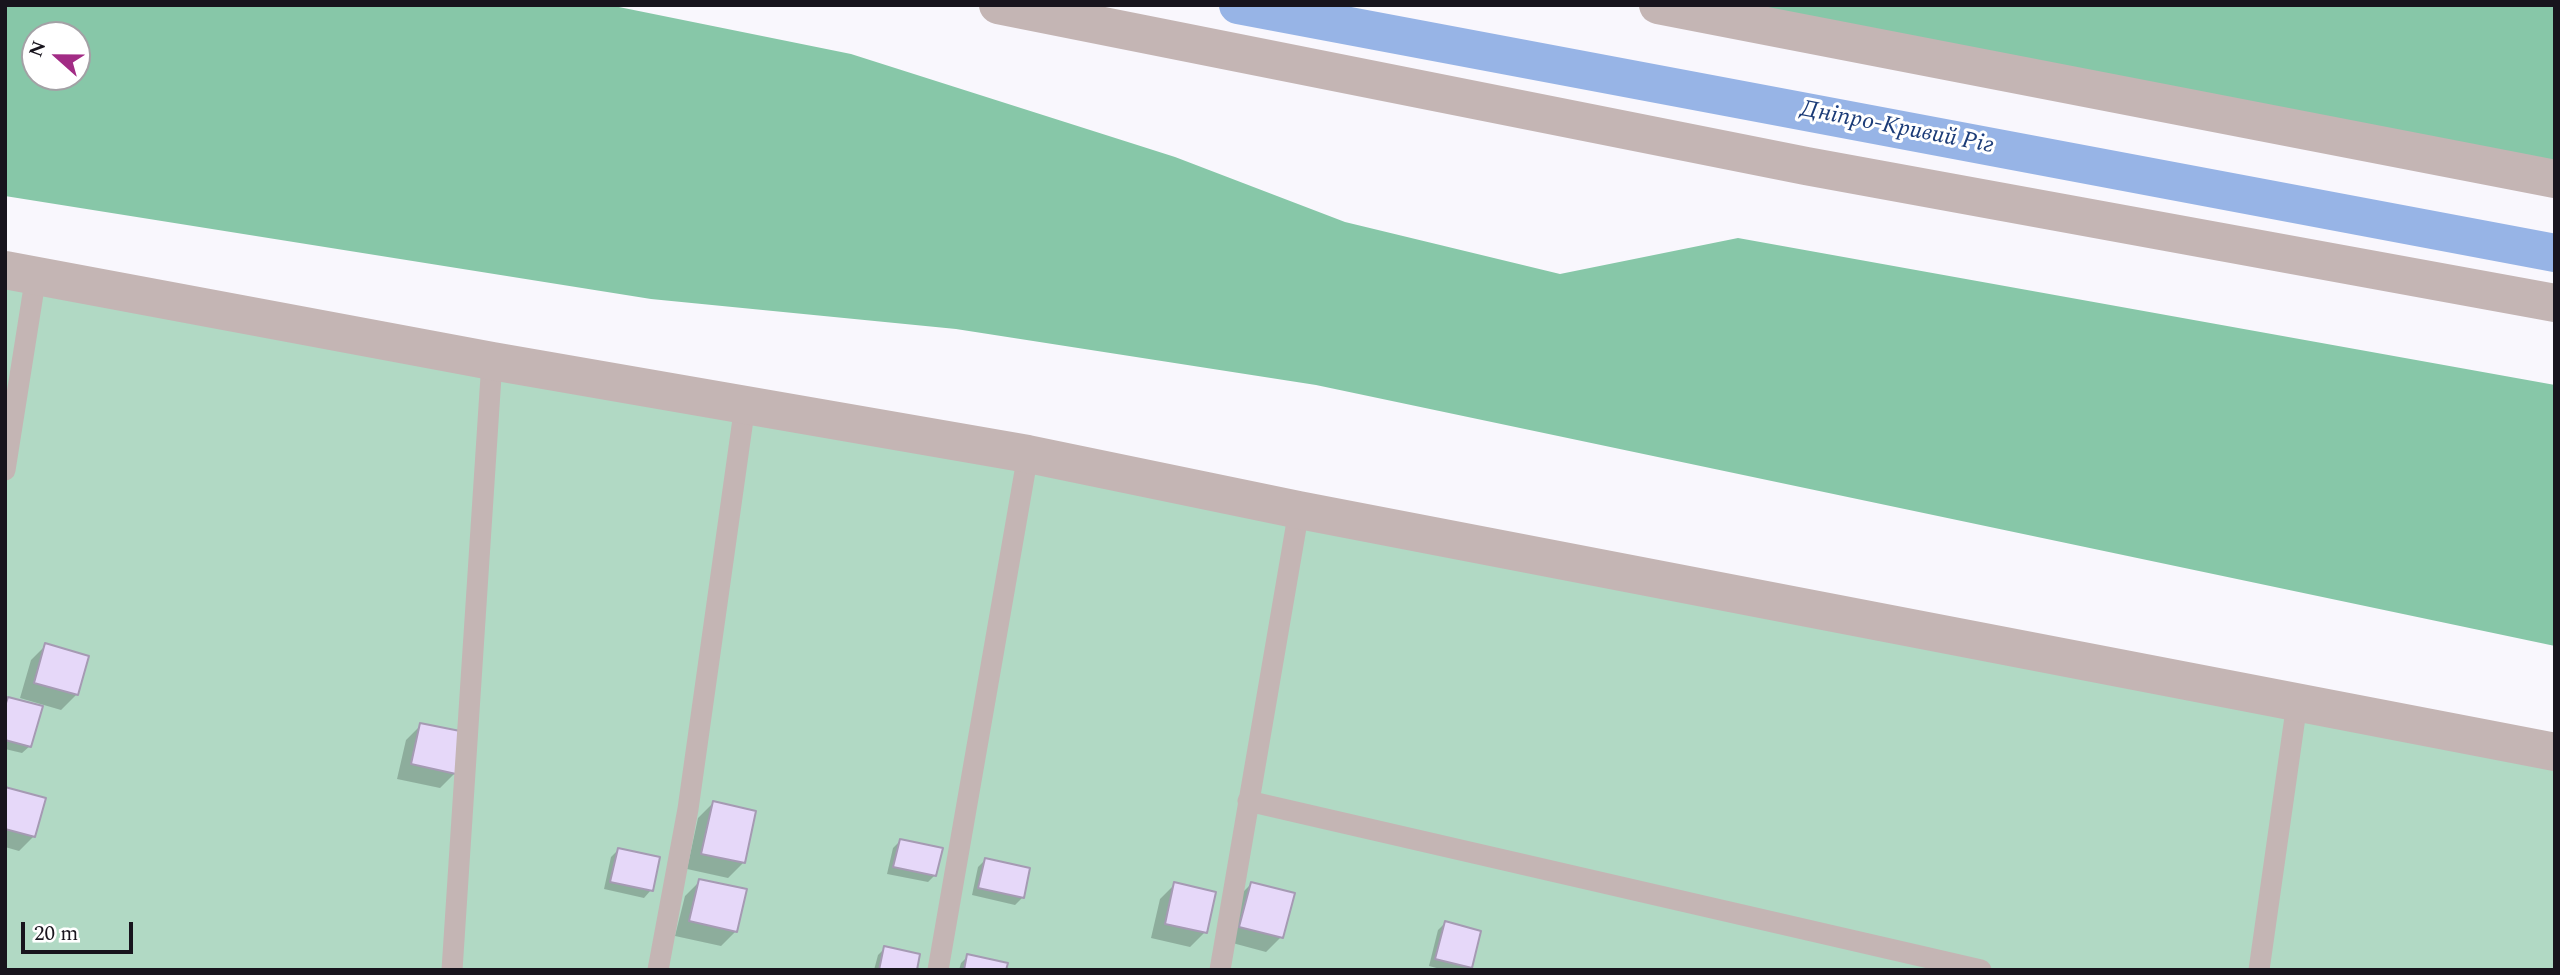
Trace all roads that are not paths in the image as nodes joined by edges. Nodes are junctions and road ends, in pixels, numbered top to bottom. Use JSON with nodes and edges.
{"nodes":[{"id":1,"x":998,"y":5,"type":"edge"},
{"id":2,"x":1658,"y":5,"type":"edge"},
{"id":3,"x":2555,"y":179,"type":"edge"},
{"id":4,"x":21,"y":272,"type":"edge"},
{"id":5,"x":2555,"y":303,"type":"edge"},
{"id":6,"x":492,"y":360,"type":"junction"},
{"id":7,"x":745,"y":405,"type":"junction"},
{"id":8,"x":1028,"y":454,"type":"junction"},
{"id":9,"x":5,"y":470,"type":"edge"},
{"id":10,"x":1299,"y":510,"type":"junction"},
{"id":11,"x":2297,"y":703,"type":"junction"},
{"id":12,"x":2555,"y":752,"type":"edge"},
{"id":13,"x":1248,"y":801,"type":"junction"},
{"id":14,"x":452,"y":970,"type":"edge"},
{"id":15,"x":658,"y":970,"type":"edge"},
{"id":16,"x":938,"y":970,"type":"edge"},
{"id":17,"x":1220,"y":970,"type":"edge"},
{"id":18,"x":1982,"y":970,"type":"edge"},
{"id":19,"x":2259,"y":970,"type":"edge"}],
"edges":[{"from":1,"to":5,"type":"street"},
{"from":2,"to":3,"type":"street"},
{"from":4,"to":6,"type":"street"},
{"from":4,"to":9,"type":"lane"},
{"from":6,"to":7,"type":"street"},
{"from":6,"to":14,"type":"lane"},
{"from":7,"to":8,"type":"street"},
{"from":7,"to":15,"type":"lane"},
{"from":8,"to":10,"type":"street"},
{"from":8,"to":16,"type":"lane"},
{"from":10,"to":11,"type":"street"},
{"from":10,"to":13,"type":"lane"},
{"from":11,"to":12,"type":"street"},
{"from":11,"to":19,"type":"lane"},
{"from":13,"to":17,"type":"lane"},
{"from":13,"to":18,"type":"lane"}]}
